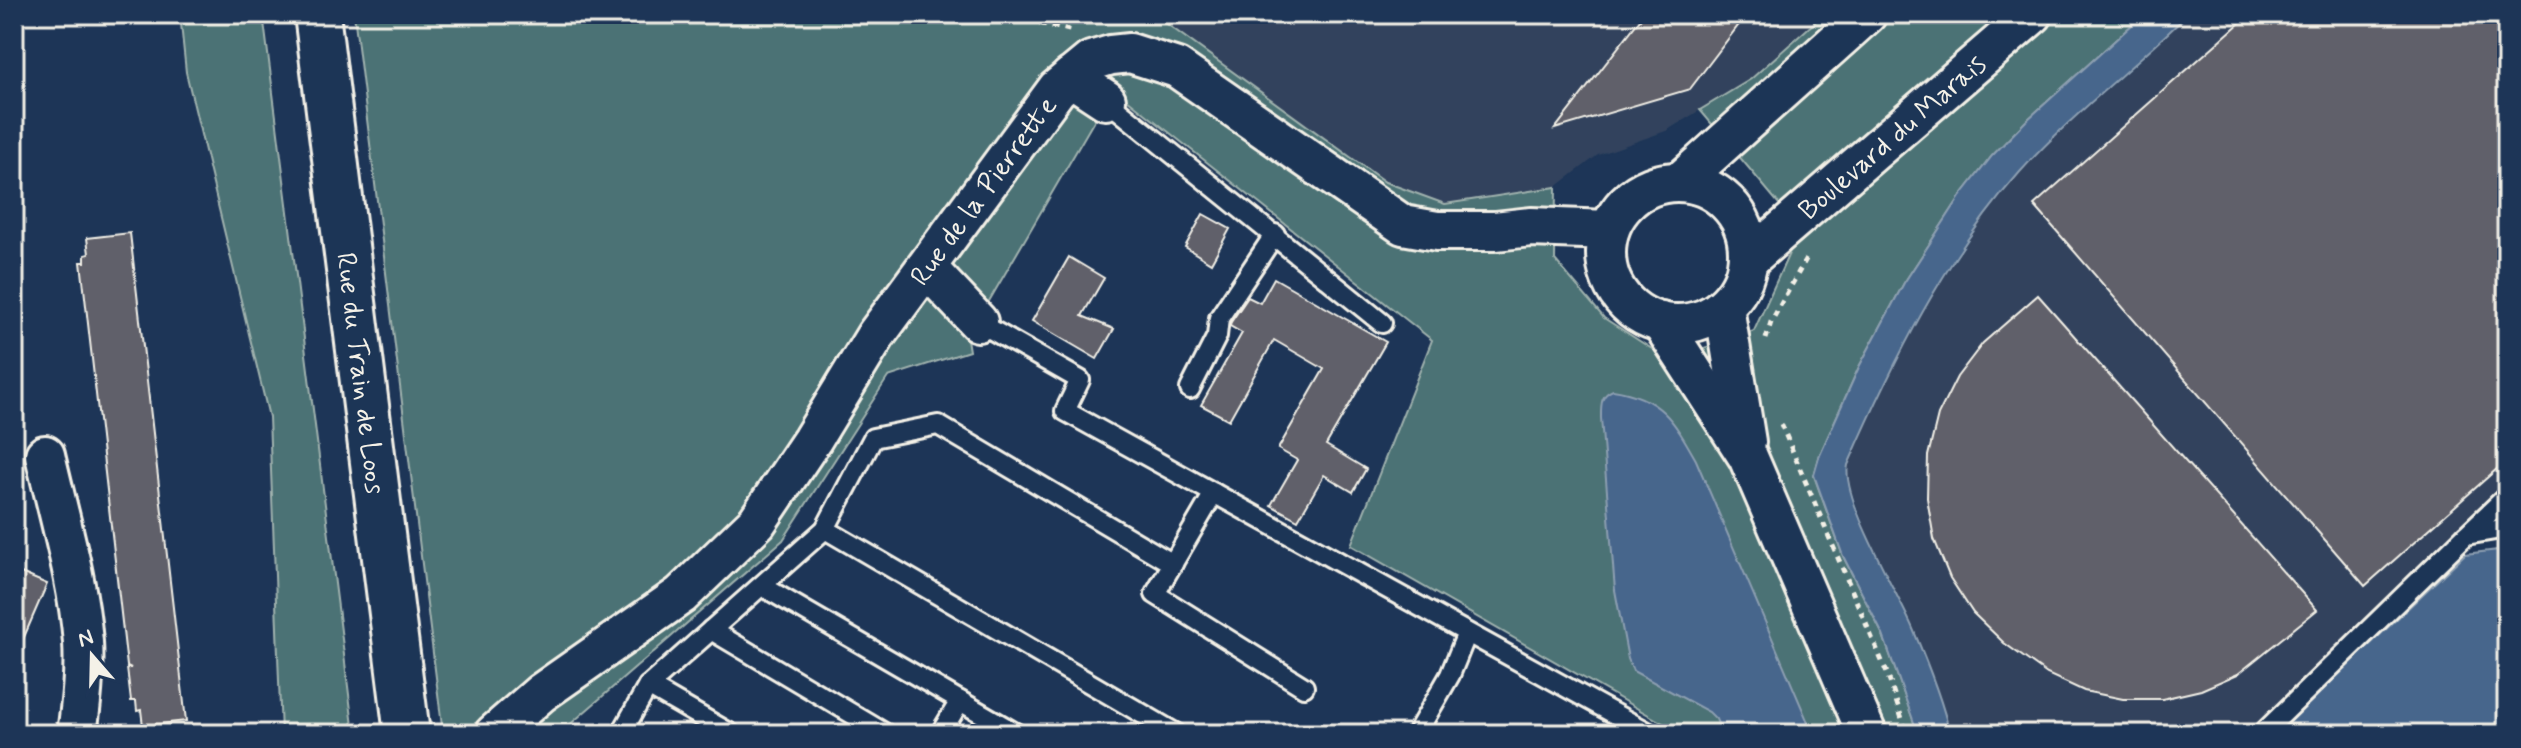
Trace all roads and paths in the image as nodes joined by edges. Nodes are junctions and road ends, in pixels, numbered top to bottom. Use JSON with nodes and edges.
{"nodes":[{"id":1,"x":317,"y":14,"type":"edge"},
{"id":2,"x":1867,"y":14,"type":"edge"},
{"id":3,"x":2033,"y":14,"type":"edge"},
{"id":4,"x":1071,"y":77,"type":"junction"},
{"id":5,"x":1106,"y":100,"type":"joint"},
{"id":6,"x":1680,"y":182,"type":"junction"},
{"id":7,"x":1609,"y":230,"type":"junction"},
{"id":8,"x":1275,"y":234,"type":"junction"},
{"id":9,"x":1808,"y":253,"type":"dead end"},
{"id":10,"x":1749,"y":259,"type":"junction"},
{"id":11,"x":927,"y":268,"type":"junction"},
{"id":12,"x":1724,"y":307,"type":"junction"},
{"id":13,"x":978,"y":322,"type":"joint"},
{"id":14,"x":1661,"y":322,"type":"junction"},
{"id":15,"x":1382,"y":323,"type":"dead end"},
{"id":16,"x":1765,"y":345,"type":"dead end"},
{"id":17,"x":1190,"y":389,"type":"dead end"},
{"id":18,"x":1781,"y":423,"type":"dead end"},
{"id":19,"x":45,"y":455,"type":"dead end"},
{"id":20,"x":1748,"y":457,"type":"junction"},
{"id":21,"x":1214,"y":493,"type":"junction"},
{"id":22,"x":2507,"y":496,"type":"edge"},
{"id":23,"x":2507,"y":528,"type":"edge"},
{"id":24,"x":825,"y":529,"type":"junction"},
{"id":25,"x":2466,"y":535,"type":"junction"},
{"id":26,"x":1173,"y":564,"type":"junction"},
{"id":27,"x":762,"y":586,"type":"junction"},
{"id":28,"x":711,"y":630,"type":"junction"},
{"id":29,"x":1467,"y":633,"type":"junction"},
{"id":30,"x":648,"y":686,"type":"junction"},
{"id":31,"x":1304,"y":687,"type":"dead end"},
{"id":32,"x":960,"y":701,"type":"junction"},
{"id":33,"x":77,"y":734,"type":"edge"},
{"id":34,"x":407,"y":734,"type":"edge"},
{"id":35,"x":494,"y":734,"type":"edge"},
{"id":36,"x":621,"y":734,"type":"edge"},
{"id":37,"x":731,"y":734,"type":"edge"},
{"id":38,"x":886,"y":734,"type":"edge"},
{"id":39,"x":940,"y":734,"type":"edge"},
{"id":40,"x":1017,"y":734,"type":"edge"},
{"id":41,"x":1177,"y":734,"type":"edge"},
{"id":42,"x":1416,"y":734,"type":"edge"},
{"id":43,"x":1651,"y":734,"type":"edge"},
{"id":44,"x":1867,"y":734,"type":"edge"},
{"id":45,"x":1907,"y":734,"type":"edge"},
{"id":46,"x":2262,"y":734,"type":"edge"}],
"edges":[{"from":1,"to":34,"type":"street","name":"Rue du Train de Loos"},
{"from":2,"to":6,"type":"street"},
{"from":3,"to":10,"type":"street","name":"Boulevard du Marais"},
{"from":4,"to":5,"type":"street"},
{"from":4,"to":7,"type":"street","name":"Rue de la Pierrette"},
{"from":4,"to":11,"type":"street","name":"Rue de la Pierrette"},
{"from":5,"to":8,"type":"lane"},
{"from":6,"to":7,"type":"street"},
{"from":6,"to":10,"type":"street"},
{"from":7,"to":14,"type":"street"},
{"from":8,"to":15,"type":"lane"},
{"from":8,"to":17,"type":"lane"},
{"from":9,"to":16,"type":"path"},
{"from":10,"to":12,"type":"street"},
{"from":11,"to":13,"type":"street"},
{"from":11,"to":35,"type":"street","name":"Rue de la Pierrette"},
{"from":12,"to":14,"type":"street"},
{"from":12,"to":20,"type":"street"},
{"from":13,"to":21,"type":"lane"},
{"from":14,"to":20,"type":"street"},
{"from":18,"to":45,"type":"path"},
{"from":19,"to":33,"type":"street"},
{"from":20,"to":44,"type":"street"},
{"from":21,"to":26,"type":"lane"},
{"from":21,"to":29,"type":"lane"},
{"from":22,"to":25,"type":"lane"},
{"from":23,"to":25,"type":"lane"},
{"from":24,"to":26,"type":"lane"},
{"from":24,"to":27,"type":"lane"},
{"from":24,"to":41,"type":"lane"},
{"from":25,"to":46,"type":"lane"},
{"from":26,"to":31,"type":"lane"},
{"from":27,"to":28,"type":"lane"},
{"from":27,"to":32,"type":"lane"},
{"from":28,"to":30,"type":"lane"},
{"from":28,"to":38,"type":"lane"},
{"from":29,"to":42,"type":"lane"},
{"from":29,"to":43,"type":"lane"},
{"from":30,"to":36,"type":"lane"},
{"from":30,"to":37,"type":"lane"},
{"from":32,"to":39,"type":"lane"},
{"from":32,"to":40,"type":"lane"}]}
